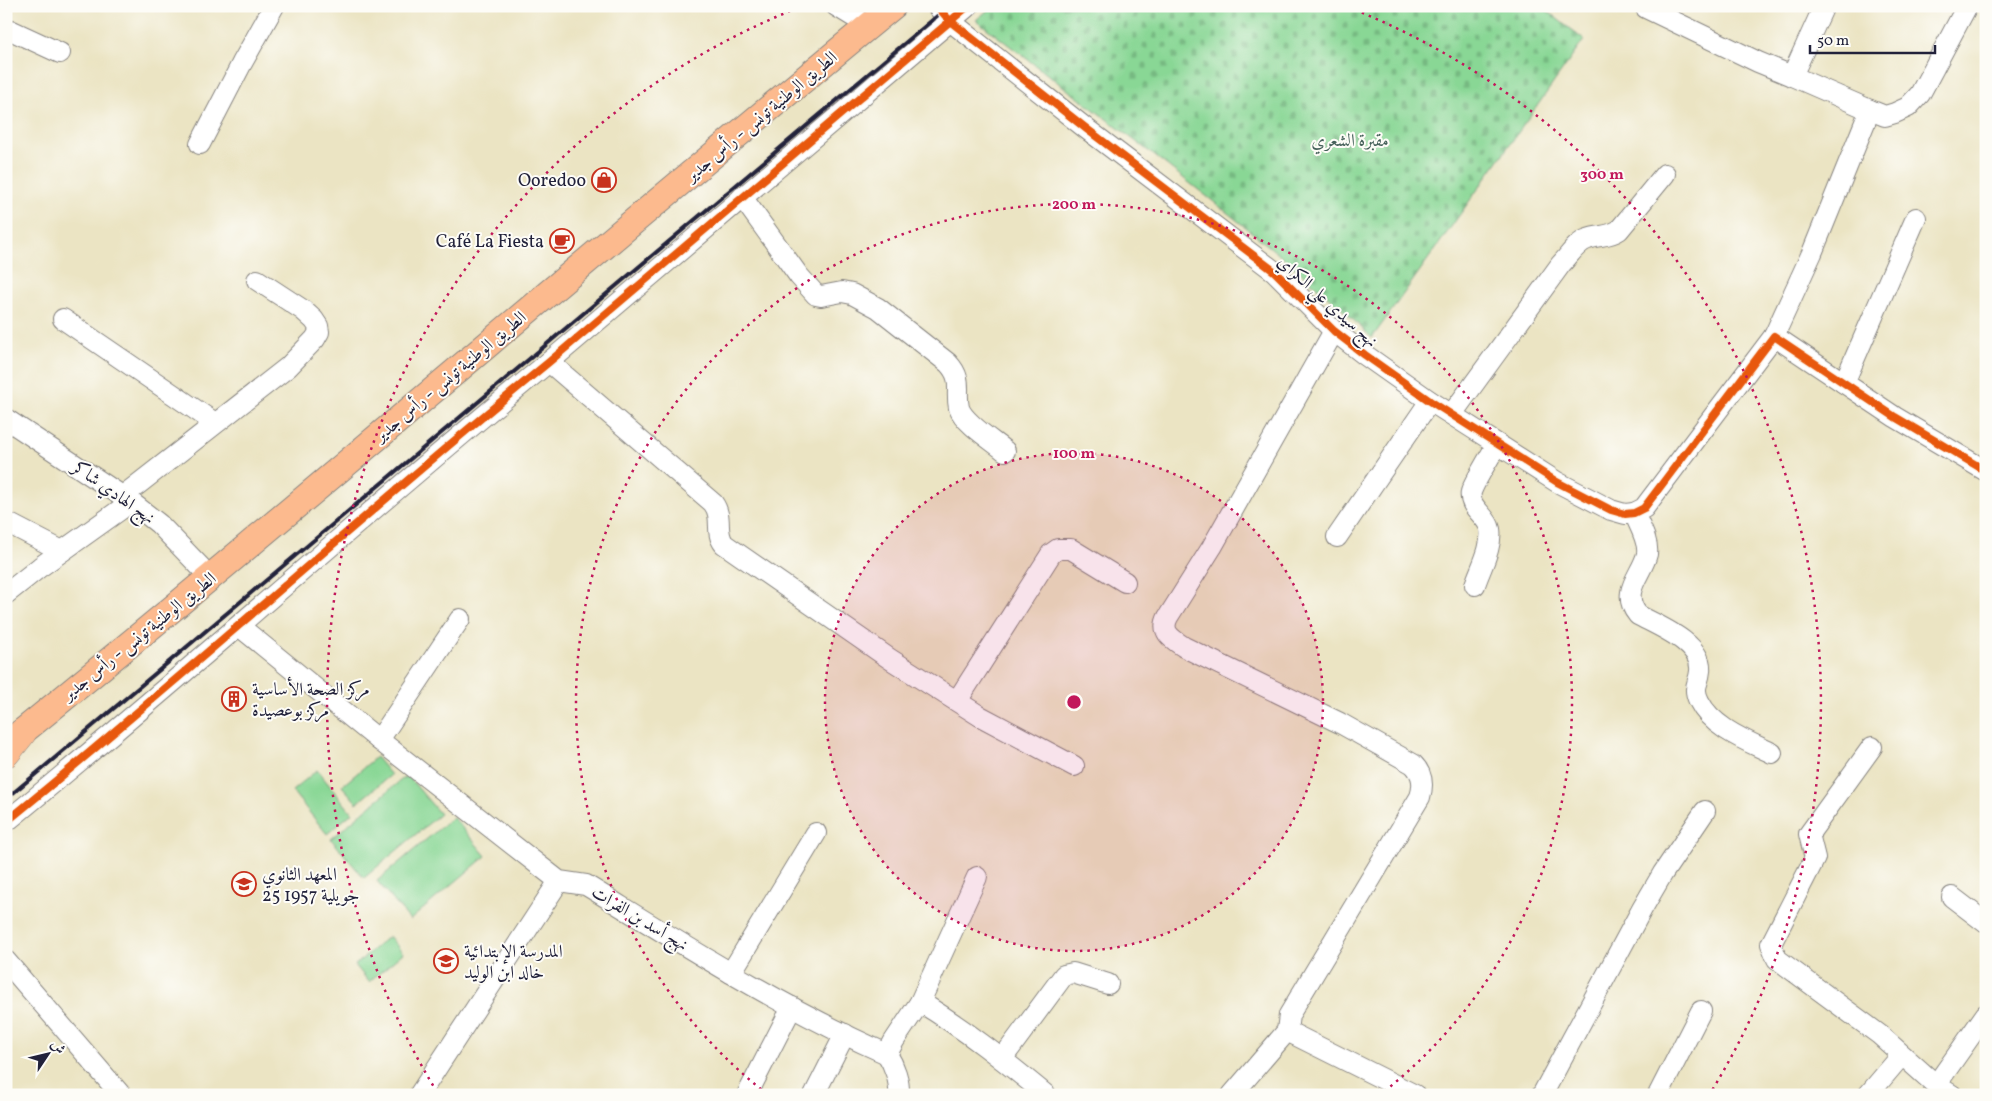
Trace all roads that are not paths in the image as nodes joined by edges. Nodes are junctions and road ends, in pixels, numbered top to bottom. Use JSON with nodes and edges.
{"nodes":[{"id":1,"x":274,"y":6,"type":"edge"},
{"id":2,"x":836,"y":6,"type":"edge"},
{"id":3,"x":893,"y":6,"type":"edge"},
{"id":4,"x":968,"y":6,"type":"edge"},
{"id":5,"x":1824,"y":6,"type":"edge"},
{"id":6,"x":1967,"y":6,"type":"edge"},
{"id":7,"x":1646,"y":8,"type":"dead end"},
{"id":8,"x":944,"y":14,"type":"edge"},
{"id":9,"x":869,"y":26,"type":"junction"},
{"id":10,"x":6,"y":28,"type":"edge"},
{"id":11,"x":60,"y":53,"type":"dead end"},
{"id":12,"x":1792,"y":76,"type":"junction"},
{"id":13,"x":1870,"y":110,"type":"junction"},
{"id":14,"x":200,"y":144,"type":"dead end"},
{"id":15,"x":1665,"y":174,"type":"dead end"},
{"id":16,"x":742,"y":197,"type":"junction"},
{"id":17,"x":1916,"y":218,"type":"dead end"},
{"id":18,"x":258,"y":280,"type":"dead end"},
{"id":19,"x":63,"y":319,"type":"dead end"},
{"id":20,"x":1334,"y":331,"type":"junction"},
{"id":21,"x":1774,"y":336,"type":"junction"},
{"id":22,"x":549,"y":362,"type":"junction"},
{"id":23,"x":1844,"y":382,"type":"junction"},
{"id":24,"x":1430,"y":401,"type":"junction"},
{"id":25,"x":1452,"y":414,"type":"junction"},
{"id":26,"x":6,"y":418,"type":"edge"},
{"id":27,"x":214,"y":423,"type":"junction"},
{"id":28,"x":1497,"y":444,"type":"junction"},
{"id":29,"x":1005,"y":451,"type":"dead end"},
{"id":30,"x":1986,"y":471,"type":"edge"},
{"id":31,"x":127,"y":499,"type":"junction"},
{"id":32,"x":1634,"y":513,"type":"junction"},
{"id":33,"x":6,"y":522,"type":"edge"},
{"id":34,"x":1337,"y":537,"type":"dead end"},
{"id":35,"x":62,"y":551,"type":"junction"},
{"id":36,"x":211,"y":578,"type":"junction"},
{"id":37,"x":1125,"y":582,"type":"dead end"},
{"id":38,"x":1475,"y":585,"type":"dead end"},
{"id":39,"x":6,"y":594,"type":"edge"},
{"id":40,"x":460,"y":619,"type":"dead end"},
{"id":41,"x":239,"y":626,"type":"junction"},
{"id":42,"x":957,"y":701,"type":"junction"},
{"id":43,"x":379,"y":740,"type":"junction"},
{"id":44,"x":11,"y":744,"type":"edge"},
{"id":45,"x":1872,"y":747,"type":"dead end"},
{"id":46,"x":1772,"y":753,"type":"dead end"},
{"id":47,"x":1074,"y":766,"type":"dead end"},
{"id":48,"x":1705,"y":811,"type":"dead end"},
{"id":49,"x":6,"y":822,"type":"edge"},
{"id":50,"x":816,"y":833,"type":"dead end"},
{"id":51,"x":977,"y":877,"type":"dead end"},
{"id":52,"x":559,"y":880,"type":"junction"},
{"id":53,"x":1952,"y":897,"type":"dead end"},
{"id":54,"x":1986,"y":923,"type":"edge"},
{"id":55,"x":6,"y":961,"type":"edge"},
{"id":56,"x":731,"y":973,"type":"junction"},
{"id":57,"x":1108,"y":984,"type":"dead end"},
{"id":58,"x":920,"y":1002,"type":"junction"},
{"id":59,"x":792,"y":1007,"type":"junction"},
{"id":60,"x":1701,"y":1011,"type":"dead end"},
{"id":61,"x":1986,"y":1014,"type":"edge"},
{"id":62,"x":1287,"y":1031,"type":"junction"},
{"id":63,"x":845,"y":1034,"type":"junction"},
{"id":64,"x":887,"y":1054,"type":"junction"},
{"id":65,"x":1901,"y":1056,"type":"junction"},
{"id":66,"x":1002,"y":1059,"type":"junction"},
{"id":67,"x":1944,"y":1090,"type":"edge"},
{"id":68,"x":121,"y":1095,"type":"edge"},
{"id":69,"x":420,"y":1095,"type":"edge"},
{"id":70,"x":747,"y":1095,"type":"edge"},
{"id":71,"x":814,"y":1095,"type":"edge"},
{"id":72,"x":899,"y":1095,"type":"edge"},
{"id":73,"x":1046,"y":1095,"type":"edge"},
{"id":74,"x":1232,"y":1095,"type":"edge"},
{"id":75,"x":1415,"y":1095,"type":"edge"},
{"id":76,"x":1542,"y":1095,"type":"edge"},
{"id":77,"x":1658,"y":1095,"type":"edge"},
{"id":78,"x":1868,"y":1095,"type":"edge"}],
"edges":[{"from":1,"to":14,"type":"street"},
{"from":2,"to":9,"type":"street"},
{"from":3,"to":9,"type":"main road","name":"الطريق الوطنية تونس - رأس جدير"},
{"from":4,"to":8,"type":"street"},
{"from":5,"to":12,"type":"street"},
{"from":6,"to":13,"type":"street"},
{"from":7,"to":12,"type":"street"},
{"from":8,"to":16,"type":"street"},
{"from":8,"to":20,"type":"street","name":"نهج سيدي علي الكراي"},
{"from":9,"to":36,"type":"main road","name":"الطريق الوطنية تونس - رأس جدير"},
{"from":10,"to":11,"type":"street"},
{"from":12,"to":13,"type":"street"},
{"from":13,"to":21,"type":"street"},
{"from":15,"to":25,"type":"street"},
{"from":16,"to":22,"type":"street"},
{"from":16,"to":29,"type":"street"},
{"from":17,"to":23,"type":"street"},
{"from":18,"to":27,"type":"street"},
{"from":19,"to":27,"type":"street"},
{"from":20,"to":24,"type":"street","name":"نهج سيدي علي الكراي"},
{"from":20,"to":62,"type":"street"},
{"from":21,"to":23,"type":"street"},
{"from":21,"to":32,"type":"street"},
{"from":22,"to":41,"type":"street"},
{"from":22,"to":42,"type":"street"},
{"from":23,"to":30,"type":"street"},
{"from":24,"to":25,"type":"street","name":"نهج سيدي علي الكراي"},
{"from":24,"to":34,"type":"street"},
{"from":25,"to":28,"type":"street","name":"نهج سيدي علي الكراي"},
{"from":26,"to":31,"type":"street","name":"نهج الهادي شاكر"},
{"from":27,"to":31,"type":"street"},
{"from":28,"to":32,"type":"street","name":"نهج سيدي علي الكراي"},
{"from":28,"to":38,"type":"street"},
{"from":31,"to":35,"type":"street"},
{"from":31,"to":36,"type":"street","name":"نهج الهادي شاكر"},
{"from":32,"to":46,"type":"street"},
{"from":33,"to":35,"type":"street"},
{"from":35,"to":39,"type":"street"},
{"from":36,"to":44,"type":"main road","name":"الطريق الوطنية تونس - رأس جدير"},
{"from":37,"to":42,"type":"street"},
{"from":40,"to":43,"type":"street"},
{"from":41,"to":43,"type":"street","name":"نهج أسد بن الفرات"},
{"from":41,"to":49,"type":"street"},
{"from":42,"to":47,"type":"street"},
{"from":43,"to":52,"type":"street","name":"نهج أسد بن الفرات"},
{"from":45,"to":65,"type":"street"},
{"from":48,"to":76,"type":"street"},
{"from":50,"to":56,"type":"street"},
{"from":51,"to":58,"type":"street"},
{"from":52,"to":56,"type":"street","name":"نهج أسد بن الفرات"},
{"from":52,"to":69,"type":"street"},
{"from":53,"to":54,"type":"street"},
{"from":55,"to":68,"type":"street"},
{"from":56,"to":59,"type":"street","name":"نهج أسد بن الفرات"},
{"from":57,"to":66,"type":"street"},
{"from":58,"to":64,"type":"street"},
{"from":58,"to":66,"type":"street"},
{"from":59,"to":63,"type":"street","name":"نهج أسد بن الفرات"},
{"from":59,"to":70,"type":"street"},
{"from":60,"to":77,"type":"street"},
{"from":61,"to":67,"type":"street"},
{"from":62,"to":74,"type":"street"},
{"from":62,"to":75,"type":"street"},
{"from":63,"to":64,"type":"street","name":"نهج أسد بن الفرات"},
{"from":63,"to":71,"type":"street"},
{"from":64,"to":72,"type":"street"},
{"from":65,"to":67,"type":"street"},
{"from":65,"to":78,"type":"street"},
{"from":66,"to":73,"type":"street"}]}
